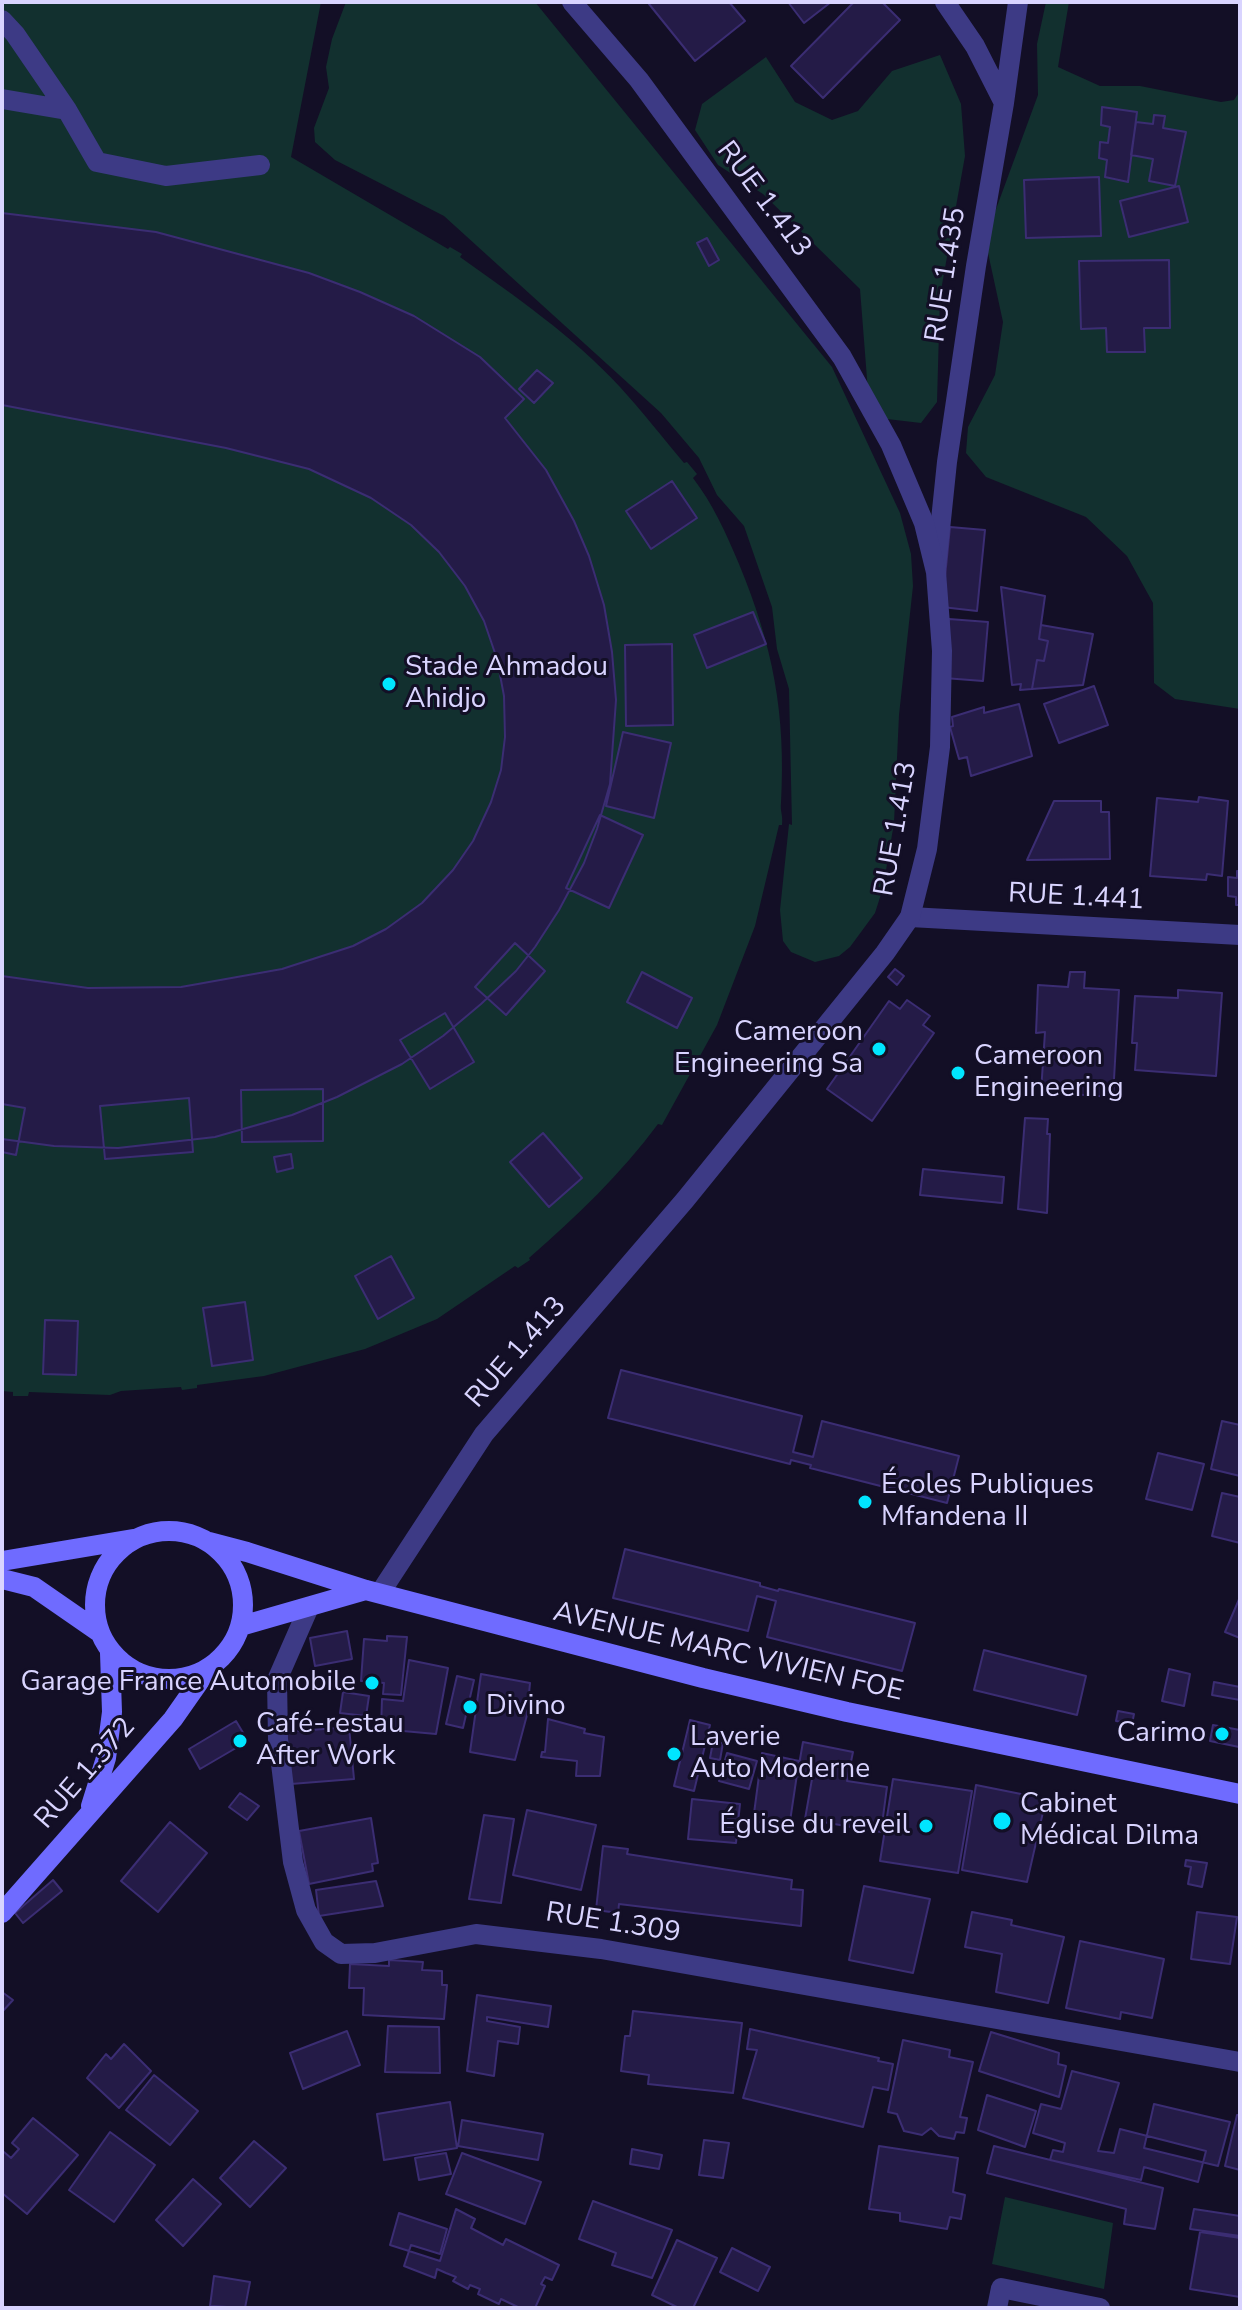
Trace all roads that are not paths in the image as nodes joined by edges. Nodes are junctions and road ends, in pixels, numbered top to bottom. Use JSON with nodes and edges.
{"nodes":[{"id":1,"x":572,"y":2,"type":"edge"},
{"id":2,"x":945,"y":2,"type":"edge"},
{"id":3,"x":1018,"y":2,"type":"edge"},
{"id":4,"x":2,"y":20,"type":"edge"},
{"id":5,"x":2,"y":99,"type":"edge"},
{"id":6,"x":1004,"y":103,"type":"junction"},
{"id":7,"x":67,"y":110,"type":"junction"},
{"id":8,"x":260,"y":165,"type":"dead end"},
{"id":9,"x":936,"y":572,"type":"junction"},
{"id":10,"x":910,"y":917,"type":"junction"},
{"id":11,"x":1240,"y":935,"type":"edge"},
{"id":12,"x":133,"y":1539,"type":"junction"},
{"id":13,"x":209,"y":1542,"type":"junction"},
{"id":14,"x":2,"y":1561,"type":"edge"},
{"id":15,"x":2,"y":1579,"type":"edge"},
{"id":16,"x":373,"y":1592,"type":"junction"},
{"id":17,"x":309,"y":1607,"type":"junction"},
{"id":18,"x":241,"y":1626,"type":"junction"},
{"id":19,"x":99,"y":1632,"type":"junction"},
{"id":20,"x":110,"y":1653,"type":"junction"},
{"id":21,"x":208,"y":1669,"type":"junction"},
{"id":22,"x":1240,"y":1794,"type":"edge"},
{"id":23,"x":87,"y":1817,"type":"junction"},
{"id":24,"x":2,"y":1913,"type":"edge"},
{"id":25,"x":1240,"y":2062,"type":"edge"},
{"id":26,"x":999,"y":2298,"type":"edge"},
{"id":27,"x":1100,"y":2308,"type":"edge"}],
"edges":[{"from":1,"to":9,"type":"street","name":"RUE 1.413"},
{"from":2,"to":6,"type":"street"},
{"from":3,"to":6,"type":"street","name":"RUE 1.435"},
{"from":4,"to":7,"type":"street"},
{"from":5,"to":7,"type":"street"},
{"from":6,"to":9,"type":"street","name":"RUE 1.435"},
{"from":7,"to":8,"type":"street"},
{"from":9,"to":10,"type":"street","name":"RUE 1.413"},
{"from":10,"to":11,"type":"street","name":"RUE 1.441"},
{"from":10,"to":16,"type":"street","name":"RUE 1.413"},
{"from":12,"to":13,"type":"main road"},
{"from":12,"to":14,"type":"main road"},
{"from":12,"to":19,"type":"main road"},
{"from":13,"to":16,"type":"main road","name":"AVENUE MARC VIVIEN FOE"},
{"from":13,"to":18,"type":"main road"},
{"from":15,"to":19,"type":"main road"},
{"from":16,"to":17,"type":"main road"},
{"from":16,"to":22,"type":"main road","name":"AVENUE MARC VIVIEN FOE"},
{"from":17,"to":18,"type":"main road"},
{"from":17,"to":25,"type":"street","name":"RUE 1.309"},
{"from":18,"to":21,"type":"main road"},
{"from":19,"to":20,"type":"main road"},
{"from":20,"to":21,"type":"main road"},
{"from":20,"to":23,"type":"main road"},
{"from":21,"to":23,"type":"main road","name":"RUE 1.372"},
{"from":23,"to":24,"type":"main road","name":"RUE 1.372"},
{"from":26,"to":27,"type":"street"}]}
